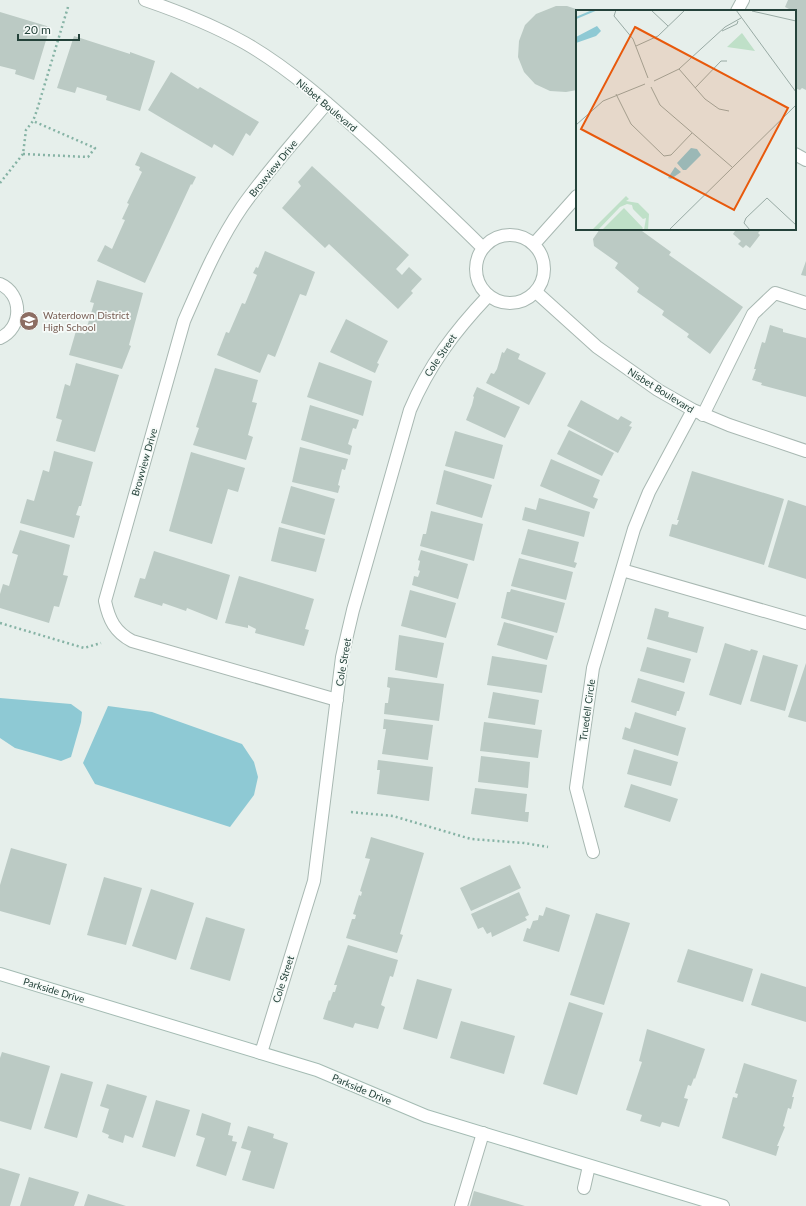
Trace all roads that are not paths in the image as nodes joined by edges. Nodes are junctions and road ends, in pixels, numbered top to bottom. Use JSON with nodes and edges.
{"nodes":[{"id":1,"x":145,"y":0,"type":"edge"},
{"id":2,"x":743,"y":0,"type":"edge"},
{"id":3,"x":737,"y":10,"type":"edge"},
{"id":4,"x":327,"y":103,"type":"junction"},
{"id":5,"x":796,"y":155,"type":"edge"},
{"id":6,"x":806,"y":160,"type":"edge"},
{"id":7,"x":576,"y":197,"type":"edge"},
{"id":8,"x":534,"y":244,"type":"junction"},
{"id":9,"x":483,"y":248,"type":"junction"},
{"id":10,"x":0,"y":284,"type":"edge"},
{"id":11,"x":536,"y":292,"type":"junction"},
{"id":12,"x":488,"y":296,"type":"junction"},
{"id":13,"x":806,"y":303,"type":"edge"},
{"id":14,"x":0,"y":338,"type":"edge"},
{"id":15,"x":698,"y":413,"type":"junction"},
{"id":16,"x":806,"y":451,"type":"edge"},
{"id":17,"x":622,"y":570,"type":"junction"},
{"id":18,"x":806,"y":623,"type":"edge"},
{"id":19,"x":337,"y":700,"type":"junction"},
{"id":20,"x":593,"y":852,"type":"dead end"},
{"id":21,"x":0,"y":974,"type":"edge"},
{"id":22,"x":260,"y":1053,"type":"junction"},
{"id":23,"x":483,"y":1133,"type":"junction"},
{"id":24,"x":589,"y":1166,"type":"junction"},
{"id":25,"x":584,"y":1188,"type":"dead end"},
{"id":26,"x":461,"y":1206,"type":"edge"},
{"id":27,"x":723,"y":1206,"type":"edge"}],
"edges":[{"from":1,"to":4,"type":"street","name":"Nisbet Boulevard"},
{"from":2,"to":3,"type":"street"},
{"from":4,"to":9,"type":"street","name":"Nisbet Boulevard"},
{"from":4,"to":19,"type":"street","name":"Browview Drive"},
{"from":5,"to":6,"type":"street"},
{"from":7,"to":8,"type":"street"},
{"from":8,"to":9,"type":"street"},
{"from":8,"to":11,"type":"street"},
{"from":9,"to":12,"type":"street"},
{"from":10,"to":14,"type":"street"},
{"from":11,"to":12,"type":"street"},
{"from":11,"to":15,"type":"street","name":"Nisbet Boulevard"},
{"from":12,"to":19,"type":"street","name":"Cole Street"},
{"from":13,"to":15,"type":"street","name":"Truedell Circle"},
{"from":15,"to":16,"type":"street","name":"Nisbet Boulevard"},
{"from":15,"to":17,"type":"street","name":"Truedell Circle"},
{"from":17,"to":18,"type":"street"},
{"from":17,"to":20,"type":"street","name":"Truedell Circle"},
{"from":19,"to":22,"type":"street","name":"Cole Street"},
{"from":21,"to":22,"type":"street","name":"Parkside Drive"},
{"from":22,"to":23,"type":"street","name":"Parkside Drive"},
{"from":23,"to":24,"type":"street","name":"Parkside Drive"},
{"from":23,"to":26,"type":"street"},
{"from":24,"to":25,"type":"street"},
{"from":24,"to":27,"type":"street","name":"Parkside Drive"}]}
